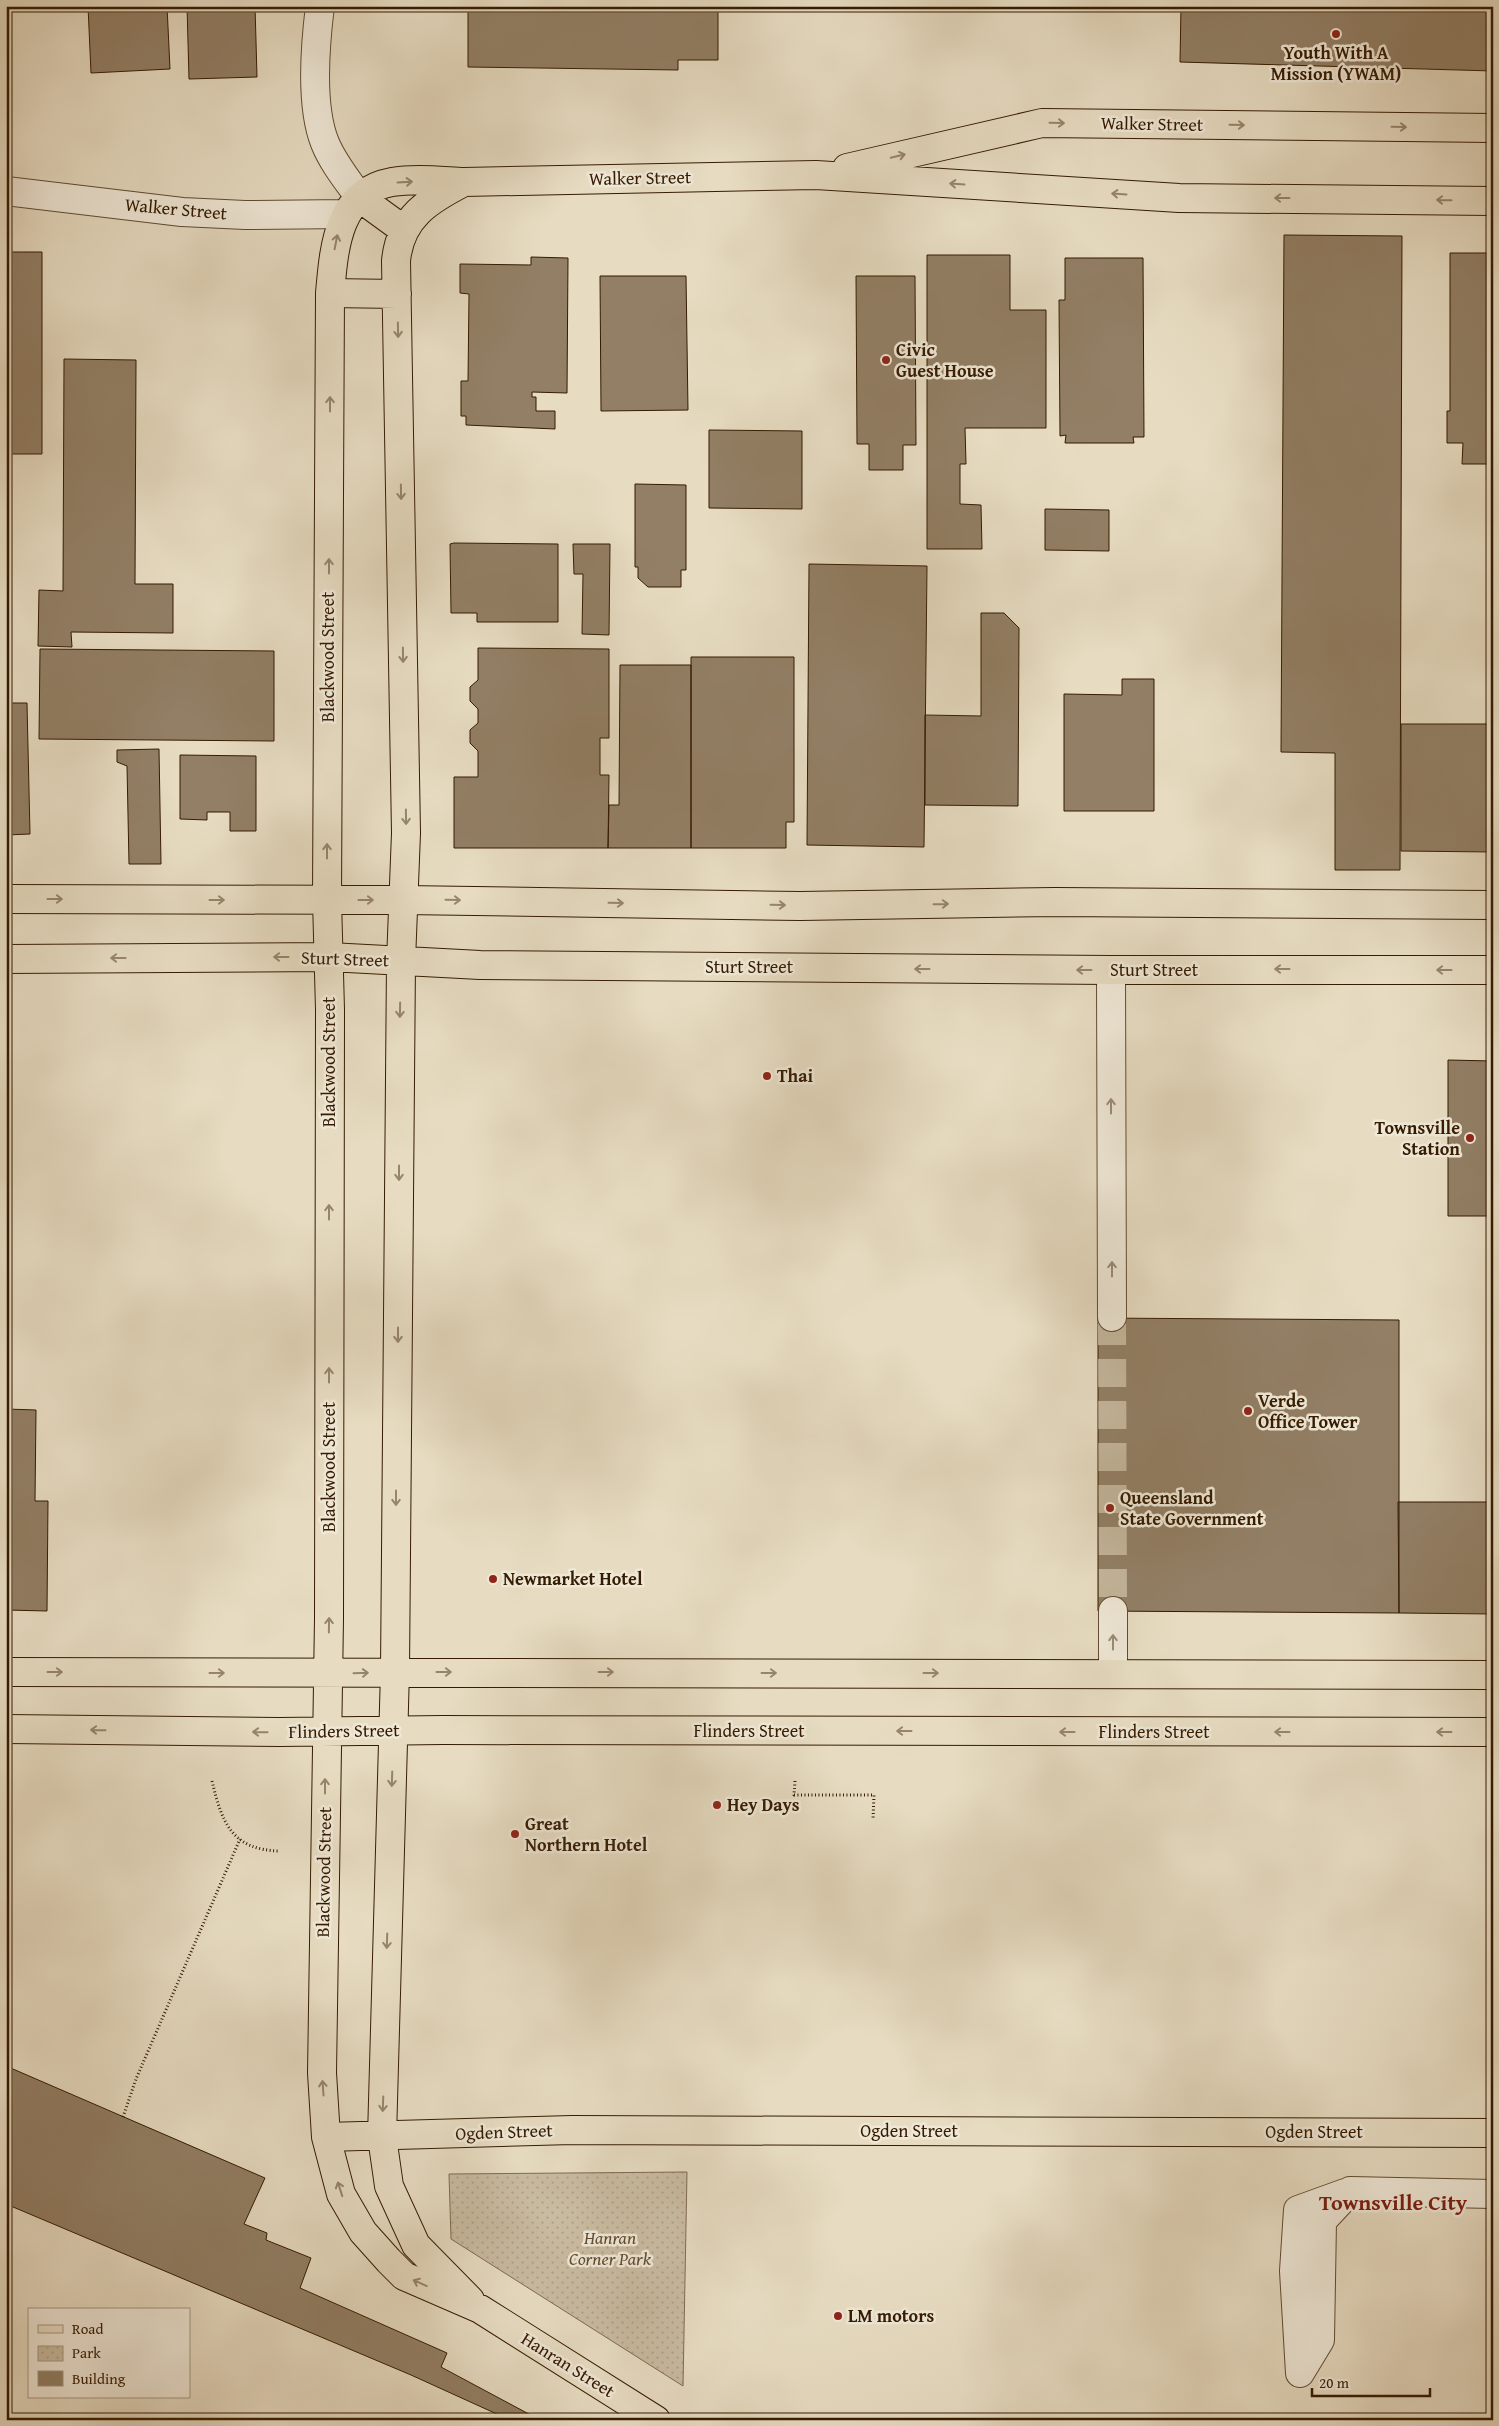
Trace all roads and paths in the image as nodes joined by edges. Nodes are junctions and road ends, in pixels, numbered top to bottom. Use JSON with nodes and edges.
{"nodes":[{"id":1,"x":320,"y":6,"type":"edge"},
{"id":2,"x":1493,"y":128,"type":"edge"},
{"id":3,"x":816,"y":175,"type":"junction"},
{"id":4,"x":464,"y":182,"type":"junction"},
{"id":5,"x":6,"y":191,"type":"edge"},
{"id":6,"x":1493,"y":201,"type":"edge"},
{"id":7,"x":353,"y":206,"type":"junction"},
{"id":8,"x":404,"y":230,"type":"junction"},
{"id":9,"x":330,"y":293,"type":"junction"},
{"id":10,"x":397,"y":294,"type":"junction"},
{"id":11,"x":6,"y":899,"type":"edge"},
{"id":12,"x":327,"y":900,"type":"junction"},
{"id":13,"x":404,"y":900,"type":"junction"},
{"id":14,"x":1493,"y":905,"type":"edge"},
{"id":15,"x":329,"y":957,"type":"junction"},
{"id":16,"x":6,"y":959,"type":"edge"},
{"id":17,"x":401,"y":962,"type":"junction"},
{"id":18,"x":1111,"y":970,"type":"junction"},
{"id":19,"x":1493,"y":970,"type":"edge"},
{"id":20,"x":1112,"y":1318,"type":"tunnel mouth"},
{"id":21,"x":1113,"y":1611,"type":"tunnel mouth"},
{"id":22,"x":395,"y":1671,"type":"junction"},
{"id":23,"x":6,"y":1672,"type":"edge"},
{"id":24,"x":328,"y":1674,"type":"junction"},
{"id":25,"x":1113,"y":1674,"type":"junction"},
{"id":26,"x":1493,"y":1675,"type":"edge"},
{"id":27,"x":6,"y":1729,"type":"edge"},
{"id":28,"x":393,"y":1730,"type":"junction"},
{"id":29,"x":326,"y":1732,"type":"junction"},
{"id":30,"x":1493,"y":1732,"type":"edge"},
{"id":31,"x":212,"y":1781,"type":"dead end"},
{"id":32,"x":794,"y":1781,"type":"dead end"},
{"id":33,"x":873,"y":1819,"type":"dead end"},
{"id":34,"x":240,"y":1839,"type":"junction"},
{"id":35,"x":280,"y":1851,"type":"dead end"},
{"id":36,"x":123,"y":2117,"type":"dead end"},
{"id":37,"x":1493,"y":2133,"type":"edge"},
{"id":38,"x":326,"y":2137,"type":"junction"},
{"id":39,"x":382,"y":2137,"type":"junction"},
{"id":40,"x":1350,"y":2191,"type":"junction"},
{"id":41,"x":1493,"y":2194,"type":"edge"},
{"id":42,"x":480,"y":2310,"type":"junction"},
{"id":43,"x":656,"y":2420,"type":"edge"}],
"edges":[{"from":1,"to":7,"type":"street"},
{"from":3,"to":2,"type":"main road","name":"Walker Street","one_way":true},
{"from":3,"to":4,"type":"main road","name":"Walker Street"},
{"from":6,"to":3,"type":"main road","name":"Walker Street","one_way":true},
{"from":7,"to":4,"type":"main road","name":"Walker Street","one_way":true},
{"from":4,"to":8,"type":"main road","name":"Walker Street"},
{"from":5,"to":7,"type":"street","name":"Walker Street"},
{"from":7,"to":8,"type":"main road"},
{"from":9,"to":7,"type":"main road","name":"Blackwood Street","one_way":true},
{"from":8,"to":10,"type":"main road"},
{"from":9,"to":10,"type":"main road"},
{"from":12,"to":9,"type":"main road","name":"Blackwood Street","one_way":true},
{"from":10,"to":13,"type":"main road","one_way":true},
{"from":11,"to":12,"type":"main road","one_way":true},
{"from":12,"to":13,"type":"main road","one_way":true},
{"from":12,"to":15,"type":"main road","name":"Blackwood Street"},
{"from":13,"to":14,"type":"main road","one_way":true},
{"from":13,"to":17,"type":"main road"},
{"from":15,"to":16,"type":"main road","name":"Sturt Street","one_way":true},
{"from":15,"to":17,"type":"main road","name":"Sturt Street"},
{"from":24,"to":15,"type":"main road","name":"Blackwood Street","one_way":true},
{"from":18,"to":17,"type":"main road","name":"Sturt Street","one_way":true},
{"from":17,"to":22,"type":"main road","one_way":true},
{"from":19,"to":18,"type":"main road","name":"Sturt Street","one_way":true},
{"from":20,"to":18,"type":"street","one_way":true},
{"from":25,"to":21,"type":"street","one_way":true},
{"from":24,"to":22,"type":"main road","one_way":true},
{"from":22,"to":25,"type":"main road","one_way":true},
{"from":22,"to":28,"type":"main road"},
{"from":23,"to":24,"type":"main road","one_way":true},
{"from":24,"to":29,"type":"main road","name":"Blackwood Street"},
{"from":25,"to":26,"type":"main road"},
{"from":29,"to":27,"type":"main road","name":"Flinders Street","one_way":true},
{"from":28,"to":29,"type":"main road","name":"Flinders Street"},
{"from":30,"to":28,"type":"main road","name":"Flinders Street","one_way":true},
{"from":28,"to":39,"type":"main road","one_way":true},
{"from":38,"to":29,"type":"main road","name":"Blackwood Street","one_way":true},
{"from":31,"to":34,"type":"path"},
{"from":32,"to":33,"type":"path"},
{"from":34,"to":35,"type":"path"},
{"from":34,"to":36,"type":"path"},
{"from":37,"to":39,"type":"main road","name":"Ogden Street"},
{"from":38,"to":39,"type":"main road","name":"Ogden Street"},
{"from":42,"to":38,"type":"main road","name":"Hanran Street","one_way":true},
{"from":39,"to":42,"type":"main road","name":"Hanran Street"},
{"from":40,"to":40,"type":"street"},
{"from":40,"to":41,"type":"street"},
{"from":42,"to":43,"type":"main road","name":"Hanran Street"}]}
